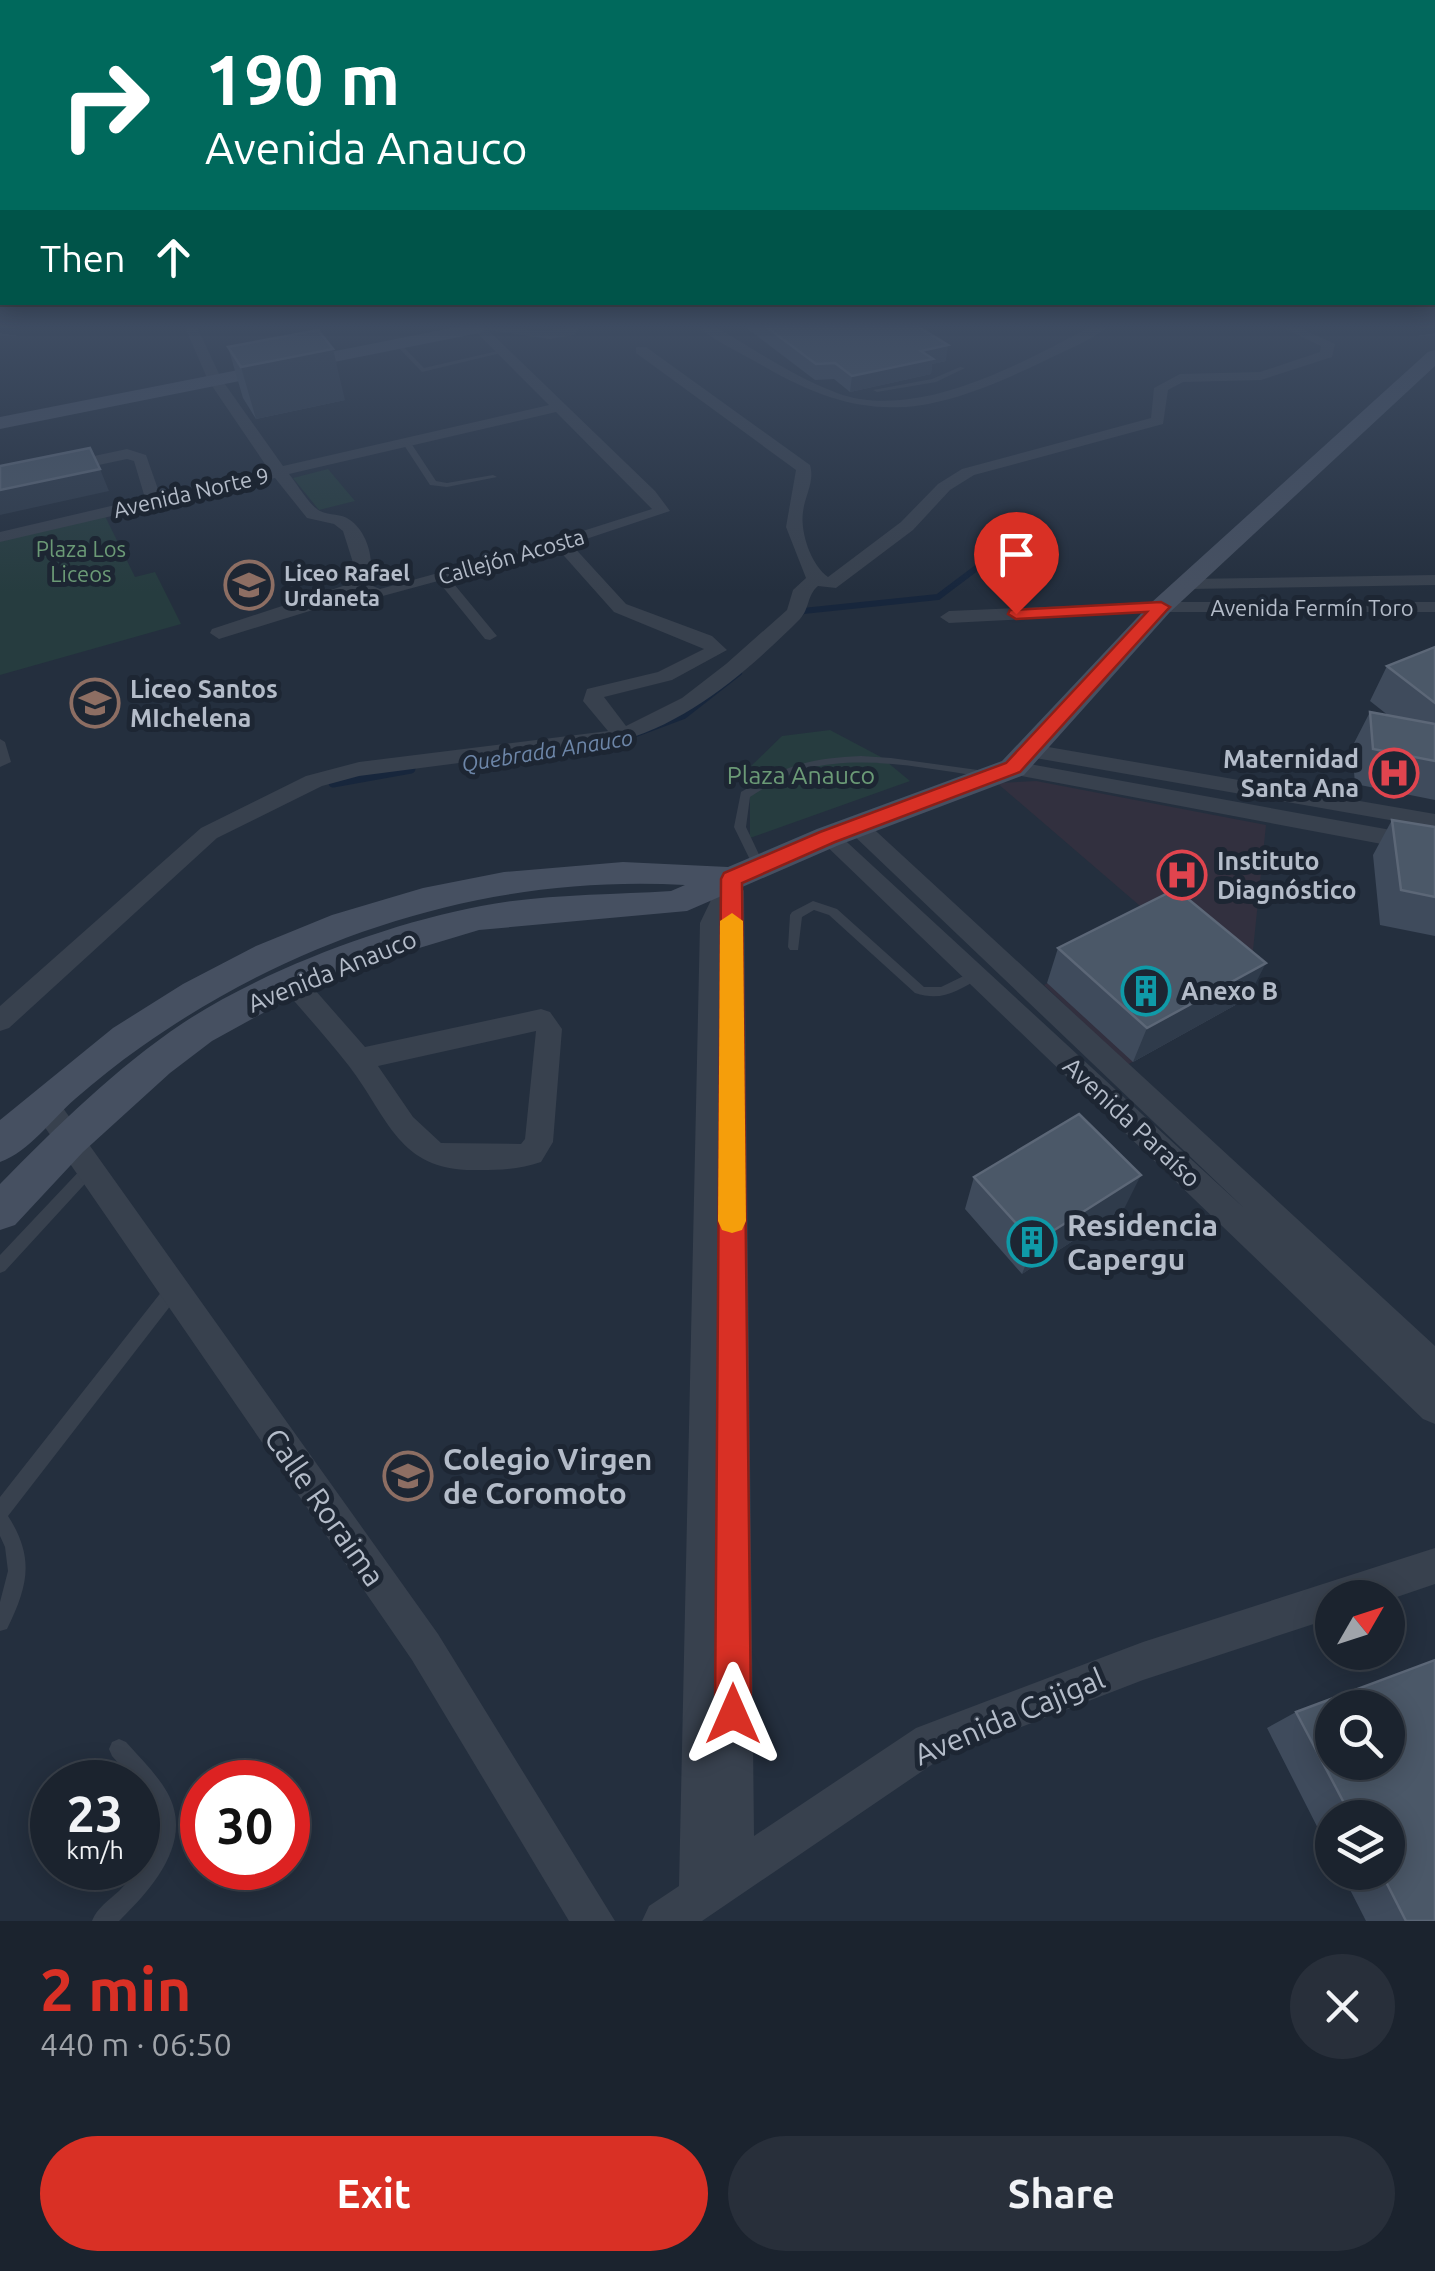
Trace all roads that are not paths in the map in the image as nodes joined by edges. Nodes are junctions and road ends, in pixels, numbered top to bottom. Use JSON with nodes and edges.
{"nodes":[{"id":1,"x":31,"y":413,"type":"edge"},
{"id":2,"x":238,"y":413,"type":"edge"},
{"id":3,"x":534,"y":413,"type":"edge"},
{"id":4,"x":565,"y":413,"type":"edge"},
{"id":5,"x":728,"y":413,"type":"edge"},
{"id":6,"x":1159,"y":413,"type":"edge"},
{"id":7,"x":1373,"y":413,"type":"edge"},
{"id":8,"x":0,"y":419,"type":"edge"},
{"id":9,"x":406,"y":442,"type":"junction"},
{"id":10,"x":279,"y":472,"type":"junction"},
{"id":11,"x":493,"y":477,"type":"dead end"},
{"id":12,"x":0,"y":481,"type":"edge"},
{"id":13,"x":154,"y":500,"type":"junction"},
{"id":14,"x":0,"y":537,"type":"edge"},
{"id":15,"x":561,"y":543,"type":"junction"},
{"id":16,"x":506,"y":558,"type":"joint"},
{"id":17,"x":441,"y":576,"type":"junction"},
{"id":18,"x":816,"y":579,"type":"junction"},
{"id":19,"x":1435,"y":580,"type":"edge"},
{"id":20,"x":1187,"y":584,"type":"junction"},
{"id":21,"x":362,"y":586,"type":"junction"},
{"id":22,"x":1435,"y":606,"type":"edge"},
{"id":23,"x":1161,"y":607,"type":"junction"},
{"id":24,"x":949,"y":617,"type":"dead end"},
{"id":25,"x":218,"y":633,"type":"dead end"},
{"id":26,"x":490,"y":636,"type":"dead end"},
{"id":27,"x":623,"y":735,"type":"junction"},
{"id":28,"x":0,"y":742,"type":"edge"},
{"id":29,"x":0,"y":764,"type":"edge"},
{"id":30,"x":1013,"y":764,"type":"junction"},
{"id":31,"x":1435,"y":821,"type":"edge"},
{"id":32,"x":842,"y":832,"type":"junction"},
{"id":33,"x":1435,"y":846,"type":"edge"},
{"id":34,"x":745,"y":873,"type":"junction"},
{"id":35,"x":794,"y":947,"type":"dead end"},
{"id":36,"x":976,"y":974,"type":"junction"},
{"id":37,"x":292,"y":981,"type":"junction"},
{"id":38,"x":0,"y":1021,"type":"edge"},
{"id":39,"x":359,"y":1059,"type":"junction"},
{"id":40,"x":43,"y":1102,"type":"junction"},
{"id":41,"x":0,"y":1145,"type":"edge"},
{"id":42,"x":79,"y":1155,"type":"junction"},
{"id":43,"x":0,"y":1212,"type":"edge"},
{"id":44,"x":0,"y":1266,"type":"edge"},
{"id":45,"x":172,"y":1291,"type":"junction"},
{"id":46,"x":1435,"y":1368,"type":"edge"},
{"id":47,"x":1435,"y":1408,"type":"edge"},
{"id":48,"x":0,"y":1511,"type":"edge"},
{"id":49,"x":0,"y":1520,"type":"edge"},
{"id":50,"x":1435,"y":1566,"type":"edge"},
{"id":51,"x":1391,"y":1580,"type":"edge"},
{"id":52,"x":1315,"y":1605,"type":"edge"},
{"id":53,"x":0,"y":1622,"type":"edge"},
{"id":54,"x":118,"y":1749,"type":"dead end"},
{"id":55,"x":716,"y":1883,"type":"junction"},
{"id":56,"x":103,"y":1921,"type":"edge"},
{"id":57,"x":592,"y":1921,"type":"edge"},
{"id":58,"x":664,"y":1921,"type":"edge"}],
"edges":[{"from":1,"to":8,"type":"main road"},
{"from":2,"to":10,"type":"street"},
{"from":3,"to":9,"type":"street","name":"Avenida Norte 9"},
{"from":4,"to":15,"type":"street","name":"Callejón Acosta"},
{"from":5,"to":18,"type":"street"},
{"from":6,"to":18,"type":"street"},
{"from":7,"to":20,"type":"main road"},
{"from":9,"to":10,"type":"street","name":"Avenida Norte 9"},
{"from":9,"to":11,"type":"lane"},
{"from":10,"to":13,"type":"street","name":"Avenida Norte 9"},
{"from":10,"to":21,"type":"street"},
{"from":12,"to":13,"type":"street"},
{"from":13,"to":14,"type":"street","name":"Avenida Norte 9"},
{"from":15,"to":16,"type":"street","name":"Callejón Acosta"},
{"from":15,"to":27,"type":"street"},
{"from":16,"to":17,"type":"street","name":"Callejón Acosta"},
{"from":17,"to":21,"type":"street","name":"Callejón Acosta"},
{"from":17,"to":26,"type":"street"},
{"from":18,"to":27,"type":"street"},
{"from":19,"to":20,"type":"street","name":"Avenida Fermín Toro"},
{"from":20,"to":23,"type":"main road"},
{"from":21,"to":25,"type":"street"},
{"from":22,"to":23,"type":"street","name":"Avenida Fermín Toro"},
{"from":23,"to":24,"type":"street","name":"Avenida Fermín Toro"},
{"from":23,"to":30,"type":"main road"},
{"from":27,"to":38,"type":"street"},
{"from":28,"to":29,"type":"lane"},
{"from":30,"to":31,"type":"street"},
{"from":30,"to":32,"type":"main road","name":"Avenida Anauco"},
{"from":30,"to":33,"type":"street"},
{"from":30,"to":34,"type":"lane"},
{"from":32,"to":34,"type":"main road","name":"Avenida Anauco"},
{"from":32,"to":36,"type":"street","name":"Avenida Paraíso"},
{"from":32,"to":46,"type":"street","name":"Avenida Paraíso"},
{"from":34,"to":37,"type":"main road","name":"Avenida Anauco"},
{"from":34,"to":40,"type":"main road","name":"Avenida Anauco"},
{"from":34,"to":55,"type":"street"},
{"from":35,"to":36,"type":"lane"},
{"from":36,"to":47,"type":"street","name":"Avenida Paraíso"},
{"from":37,"to":39,"type":"street"},
{"from":37,"to":42,"type":"main road","name":"Avenida Anauco"},
{"from":39,"to":39,"type":"street"},
{"from":40,"to":41,"type":"main road","name":"Avenida Anauco"},
{"from":40,"to":42,"type":"street","name":"Calle Roraima"},
{"from":42,"to":43,"type":"main road","name":"Avenida Anauco"},
{"from":42,"to":44,"type":"lane"},
{"from":42,"to":45,"type":"street","name":"Calle Roraima"},
{"from":45,"to":48,"type":"lane"},
{"from":45,"to":57,"type":"street","name":"Calle Roraima"},
{"from":49,"to":53,"type":"lane"},
{"from":50,"to":51,"type":"street","name":"Avenida Cajigal"},
{"from":52,"to":55,"type":"street","name":"Avenida Cajigal"},
{"from":54,"to":56,"type":"lane"},
{"from":55,"to":58,"type":"street","name":"Avenida Cajigal"}]}
